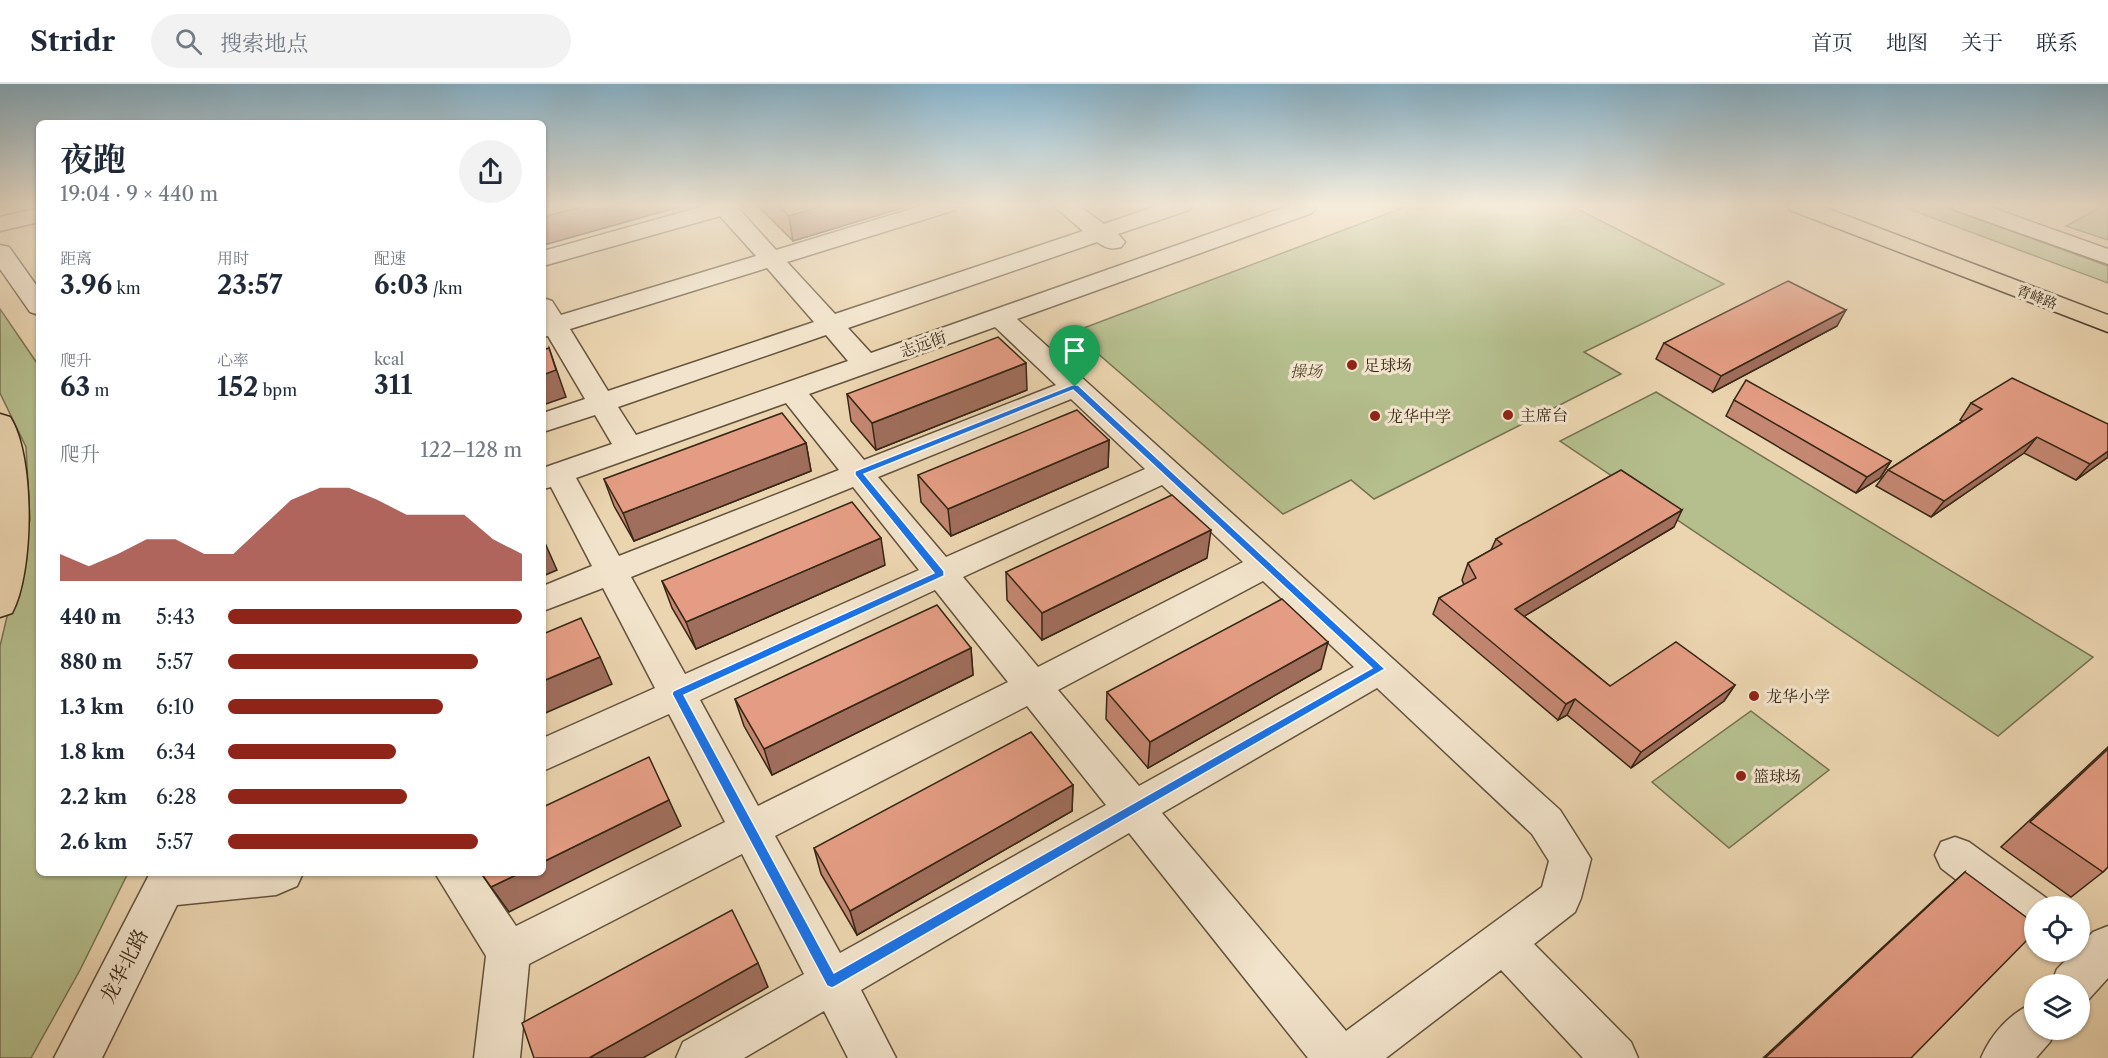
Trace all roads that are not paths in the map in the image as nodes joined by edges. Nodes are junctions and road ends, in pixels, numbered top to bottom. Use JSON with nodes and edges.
{"nodes":[{"id":1,"x":572,"y":250,"type":"edge"},
{"id":2,"x":764,"y":250,"type":"edge"},
{"id":3,"x":799,"y":250,"type":"edge"},
{"id":4,"x":1048,"y":250,"type":"edge"},
{"id":5,"x":1124,"y":250,"type":"edge"},
{"id":6,"x":1182,"y":250,"type":"edge"},
{"id":7,"x":1916,"y":250,"type":"edge"},
{"id":8,"x":1970,"y":250,"type":"edge"},
{"id":9,"x":2090,"y":250,"type":"edge"},
{"id":10,"x":0,"y":252,"type":"edge"},
{"id":11,"x":2108,"y":257,"type":"edge"},
{"id":12,"x":546,"y":258,"type":"edge"},
{"id":13,"x":771,"y":259,"type":"junction"},
{"id":14,"x":1143,"y":265,"type":"junction"},
{"id":15,"x":2108,"y":302,"type":"edge"},
{"id":16,"x":36,"y":303,"type":"edge"},
{"id":17,"x":999,"y":317,"type":"junction"},
{"id":18,"x":547,"y":320,"type":"edge"},
{"id":19,"x":2108,"y":324,"type":"edge"},
{"id":20,"x":866,"y":364,"type":"junction"},
{"id":21,"x":1075,"y":387,"type":"junction"},
{"id":22,"x":791,"y":391,"type":"junction"},
{"id":23,"x":546,"y":422,"type":"edge"},
{"id":24,"x":0,"y":423,"type":"edge"},
{"id":25,"x":629,"y":448,"type":"junction"},
{"id":26,"x":1166,"y":471,"type":"junction"},
{"id":27,"x":858,"y":473,"type":"junction"},
{"id":28,"x":551,"y":476,"type":"edge"},
{"id":29,"x":1267,"y":564,"type":"junction"},
{"id":30,"x":612,"y":572,"type":"junction"},
{"id":31,"x":940,"y":574,"type":"junction"},
{"id":32,"x":546,"y":598,"type":"edge"},
{"id":33,"x":0,"y":604,"type":"edge"},
{"id":34,"x":1380,"y":669,"type":"junction"},
{"id":35,"x":1033,"y":686,"type":"junction"},
{"id":36,"x":677,"y":694,"type":"junction"},
{"id":37,"x":546,"y":754,"type":"edge"},
{"id":38,"x":1134,"y":809,"type":"junction"},
{"id":39,"x":750,"y":828,"type":"junction"},
{"id":40,"x":1955,"y":855,"type":"dead end"},
{"id":41,"x":276,"y":876,"type":"edge"},
{"id":42,"x":458,"y":876,"type":"edge"},
{"id":43,"x":168,"y":880,"type":"edge"},
{"id":44,"x":2024,"y":907,"type":"edge"},
{"id":45,"x":1503,"y":942,"type":"junction"},
{"id":46,"x":508,"y":952,"type":"junction"},
{"id":47,"x":832,"y":982,"type":"junction"},
{"id":48,"x":2024,"y":1037,"type":"edge"},
{"id":49,"x":77,"y":1058,"type":"edge"},
{"id":50,"x":497,"y":1058,"type":"edge"},
{"id":51,"x":699,"y":1058,"type":"edge"},
{"id":52,"x":873,"y":1058,"type":"edge"},
{"id":53,"x":1338,"y":1058,"type":"edge"},
{"id":54,"x":1348,"y":1058,"type":"edge"},
{"id":55,"x":1615,"y":1058,"type":"edge"},
{"id":56,"x":2004,"y":1058,"type":"edge"}],
"edges":[{"from":1,"to":12,"type":"street"},
{"from":2,"to":13,"type":"street"},
{"from":3,"to":13,"type":"street"},
{"from":4,"to":23,"type":"street"},
{"from":5,"to":14,"type":"street"},
{"from":6,"to":14,"type":"street","name":"志远街"},
{"from":7,"to":19,"type":"main road","name":"青峰路"},
{"from":8,"to":15,"type":"main road","name":"青峰路"},
{"from":9,"to":11,"type":"street"},
{"from":10,"to":16,"type":"street"},
{"from":13,"to":18,"type":"street"},
{"from":13,"to":20,"type":"street"},
{"from":14,"to":17,"type":"street","name":"志远街"},
{"from":17,"to":20,"type":"street","name":"志远街"},
{"from":17,"to":21,"type":"street"},
{"from":18,"to":25,"type":"street"},
{"from":20,"to":22,"type":"street","name":"志远街"},
{"from":21,"to":26,"type":"street"},
{"from":21,"to":27,"type":"street"},
{"from":22,"to":25,"type":"street","name":"志远街"},
{"from":22,"to":27,"type":"street"},
{"from":24,"to":33,"type":"main road"},
{"from":25,"to":28,"type":"street","name":"志远街"},
{"from":26,"to":29,"type":"street"},
{"from":26,"to":31,"type":"street"},
{"from":27,"to":30,"type":"street"},
{"from":27,"to":31,"type":"street"},
{"from":28,"to":30,"type":"street"},
{"from":29,"to":34,"type":"street"},
{"from":29,"to":35,"type":"street"},
{"from":30,"to":32,"type":"street"},
{"from":30,"to":36,"type":"street"},
{"from":31,"to":35,"type":"street"},
{"from":31,"to":36,"type":"street"},
{"from":34,"to":38,"type":"street"},
{"from":34,"to":45,"type":"street"},
{"from":35,"to":38,"type":"street"},
{"from":35,"to":39,"type":"street"},
{"from":36,"to":37,"type":"street"},
{"from":36,"to":39,"type":"street"},
{"from":38,"to":47,"type":"street"},
{"from":38,"to":53,"type":"street"},
{"from":39,"to":46,"type":"street"},
{"from":39,"to":47,"type":"street"},
{"from":40,"to":44,"type":"street"},
{"from":41,"to":43,"type":"street"},
{"from":42,"to":46,"type":"street"},
{"from":43,"to":49,"type":"street","name":"龙华北路"},
{"from":45,"to":54,"type":"street"},
{"from":45,"to":55,"type":"street"},
{"from":46,"to":50,"type":"street"},
{"from":47,"to":51,"type":"street"},
{"from":47,"to":52,"type":"street"},
{"from":48,"to":56,"type":"street"}]}
